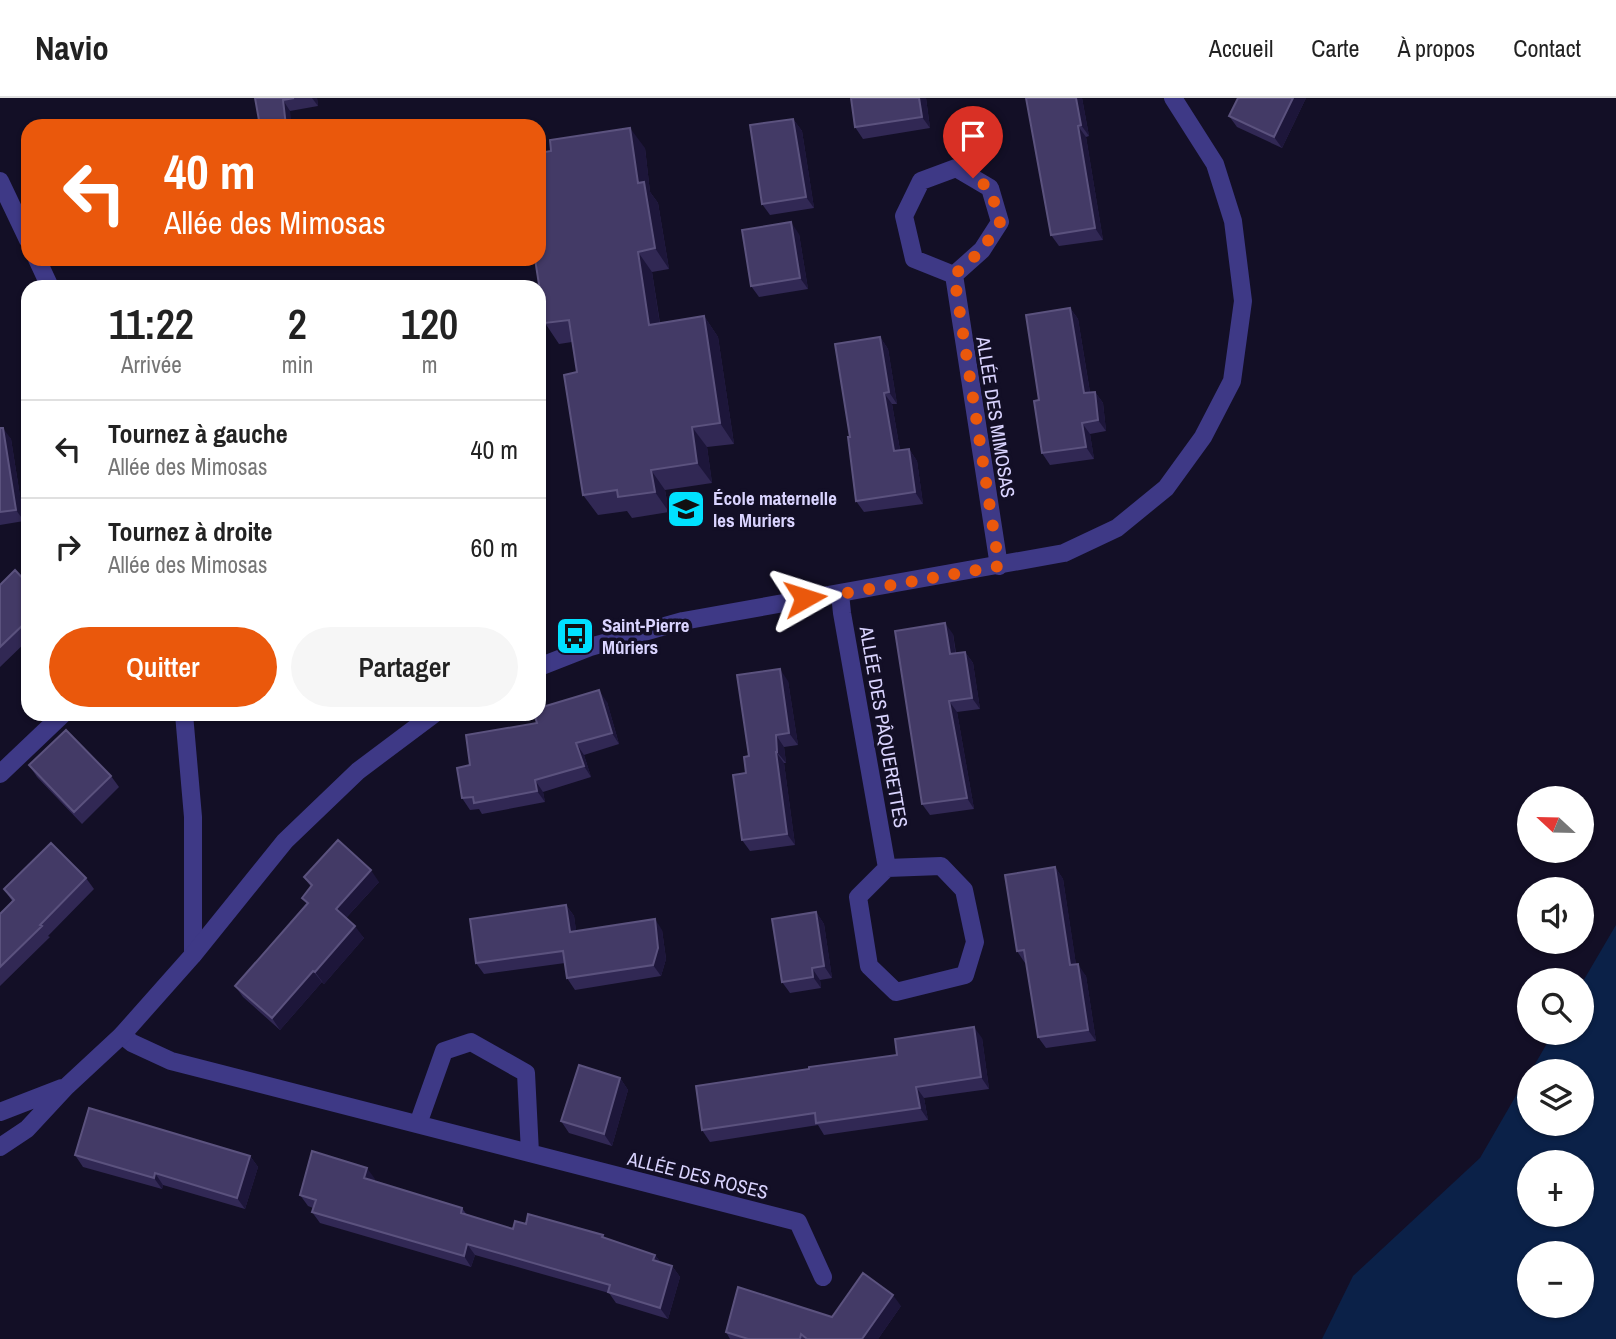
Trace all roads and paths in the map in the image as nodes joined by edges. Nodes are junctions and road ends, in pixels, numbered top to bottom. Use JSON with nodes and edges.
{"nodes":[{"id":1,"x":1173,"y":98,"type":"edge"},
{"id":2,"x":0,"y":181,"type":"edge"},
{"id":3,"x":21,"y":225,"type":"edge"},
{"id":4,"x":954,"y":275,"type":"junction"},
{"id":5,"x":999,"y":566,"type":"junction"},
{"id":6,"x":841,"y":594,"type":"junction"},
{"id":7,"x":546,"y":664,"type":"edge"},
{"id":8,"x":56,"y":721,"type":"edge"},
{"id":9,"x":185,"y":721,"type":"edge"},
{"id":10,"x":425,"y":721,"type":"edge"},
{"id":11,"x":0,"y":774,"type":"edge"},
{"id":12,"x":887,"y":868,"type":"junction"},
{"id":13,"x":193,"y":955,"type":"junction"},
{"id":14,"x":122,"y":1034,"type":"junction"},
{"id":15,"x":66,"y":1087,"type":"junction"},
{"id":16,"x":0,"y":1112,"type":"edge"},
{"id":17,"x":418,"y":1124,"type":"junction"},
{"id":18,"x":0,"y":1147,"type":"edge"},
{"id":19,"x":530,"y":1153,"type":"junction"},
{"id":20,"x":823,"y":1277,"type":"dead end"}],
"edges":[{"from":1,"to":5,"type":"street"},
{"from":2,"to":3,"type":"street"},
{"from":4,"to":4,"type":"street"},
{"from":4,"to":5,"type":"street","name":"ALLÉE DES MIMOSAS"},
{"from":5,"to":6,"type":"street"},
{"from":6,"to":7,"type":"street"},
{"from":6,"to":12,"type":"street","name":"ALLÉE DES PÂQUERETTES"},
{"from":8,"to":11,"type":"street"},
{"from":9,"to":13,"type":"street"},
{"from":10,"to":13,"type":"street"},
{"from":12,"to":12,"type":"street"},
{"from":13,"to":14,"type":"street"},
{"from":14,"to":15,"type":"street"},
{"from":14,"to":17,"type":"street","name":"ALLÉE DES ROSES"},
{"from":15,"to":16,"type":"street"},
{"from":15,"to":18,"type":"street"},
{"from":17,"to":19,"type":"street","name":"ALLÉE DES ROSES"},
{"from":17,"to":19,"type":"street"},
{"from":19,"to":20,"type":"street","name":"ALLÉE DES ROSES"}]}
